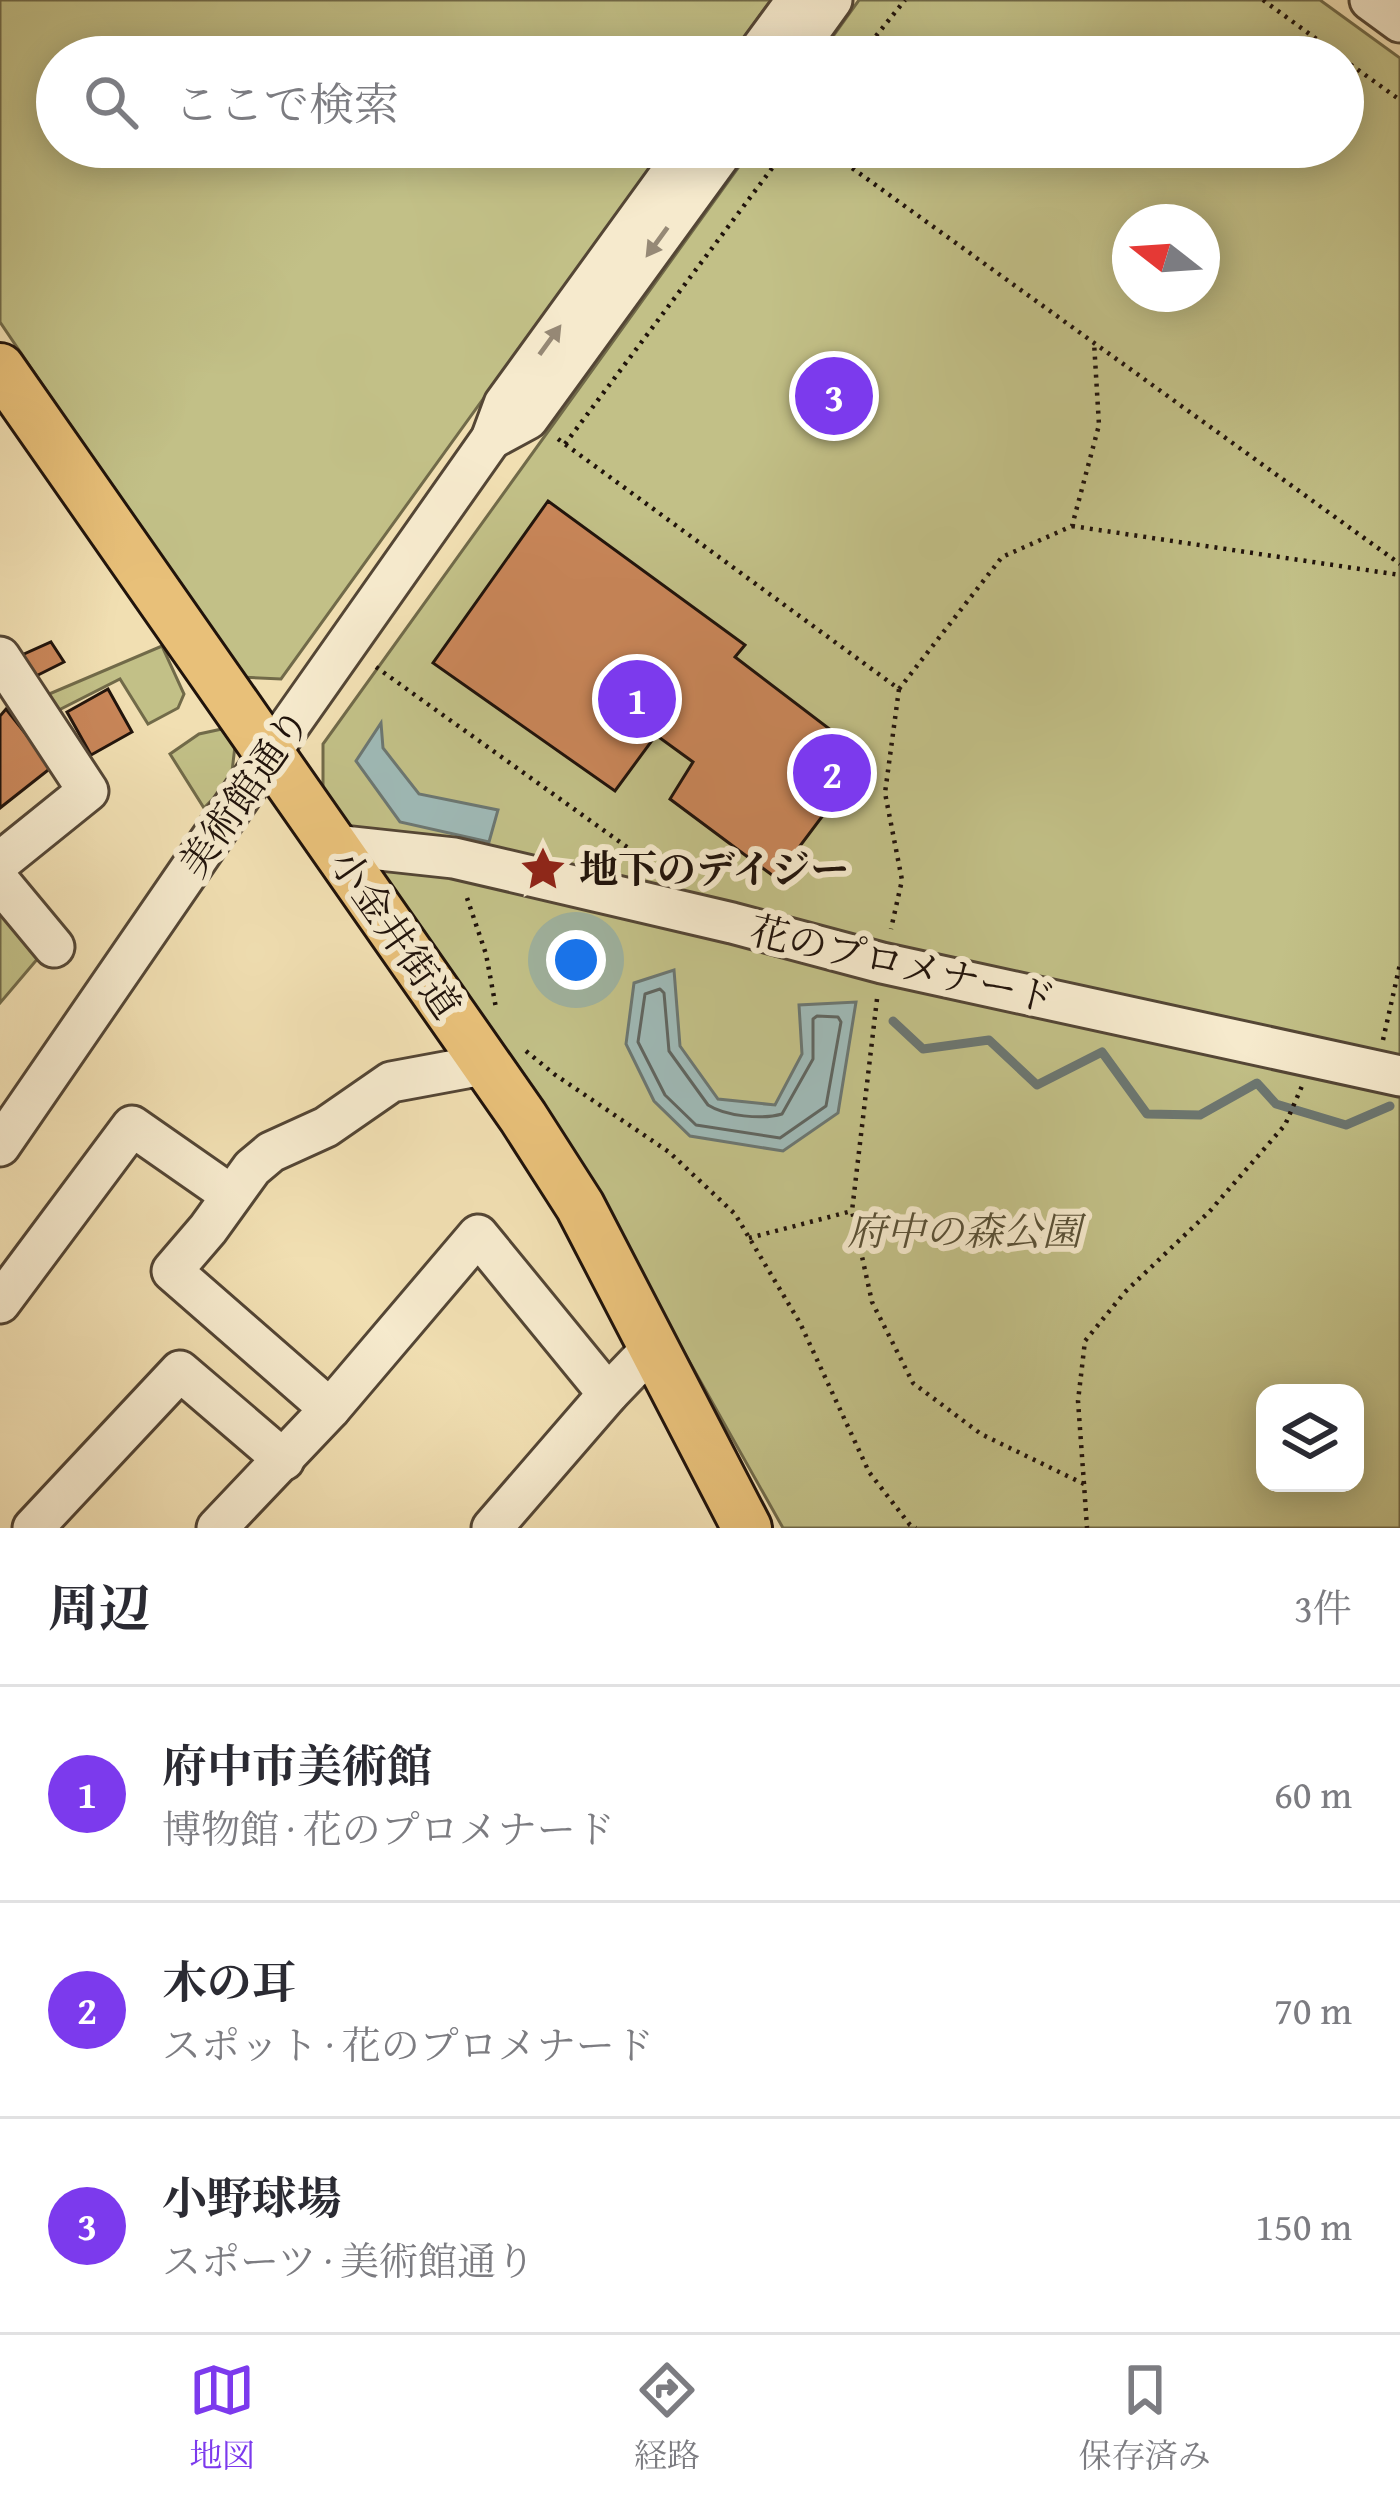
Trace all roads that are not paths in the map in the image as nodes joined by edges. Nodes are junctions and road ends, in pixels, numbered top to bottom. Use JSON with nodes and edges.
{"nodes":[{"id":1,"x":797,"y":0,"type":"edge"},
{"id":2,"x":832,"y":0,"type":"edge"},
{"id":3,"x":1370,"y":0,"type":"edge"},
{"id":4,"x":1400,"y":22,"type":"edge"},
{"id":5,"x":770,"y":36,"type":"edge"},
{"id":6,"x":806,"y":36,"type":"edge"},
{"id":7,"x":675,"y":168,"type":"edge"},
{"id":8,"x":711,"y":168,"type":"edge"},
{"id":9,"x":0,"y":370,"type":"edge"},
{"id":10,"x":490,"y":440,"type":"junction"},
{"id":11,"x":7,"y":683,"type":"edge"},
{"id":12,"x":270,"y":753,"type":"junction"},
{"id":13,"x":334,"y":845,"type":"junction"},
{"id":14,"x":0,"y":862,"type":"edge"},
{"id":15,"x":0,"y":882,"type":"edge"},
{"id":16,"x":54,"y":947,"type":"dead end"},
{"id":17,"x":504,"y":1045,"type":"junction"},
{"id":18,"x":1388,"y":1073,"type":"edge"},
{"id":19,"x":0,"y":1146,"type":"edge"},
{"id":20,"x":231,"y":1195,"type":"junction"},
{"id":21,"x":0,"y":1303,"type":"edge"},
{"id":22,"x":654,"y":1346,"type":"junction"},
{"id":23,"x":608,"y":1394,"type":"junction"},
{"id":24,"x":330,"y":1409,"type":"junction"},
{"id":25,"x":284,"y":1460,"type":"junction"},
{"id":26,"x":33,"y":1528,"type":"edge"},
{"id":27,"x":217,"y":1528,"type":"edge"},
{"id":28,"x":492,"y":1528,"type":"edge"},
{"id":29,"x":747,"y":1528,"type":"edge"}],
"edges":[{"from":1,"to":5,"type":"street"},
{"from":2,"to":6,"type":"street"},
{"from":3,"to":4,"type":"street"},
{"from":10,"to":7,"type":"street","name":"美術館通り","one_way":true},
{"from":8,"to":10,"type":"street","name":"美術館通り","one_way":true},
{"from":9,"to":12,"type":"main road","name":"小金井街道"},
{"from":10,"to":12,"type":"street","name":"美術館通り"},
{"from":11,"to":14,"type":"street"},
{"from":12,"to":13,"type":"main road","name":"小金井街道"},
{"from":12,"to":19,"type":"street","name":"美術館通り"},
{"from":13,"to":17,"type":"main road","name":"小金井街道"},
{"from":13,"to":18,"type":"street","name":"花のプロメナード"},
{"from":15,"to":16,"type":"street"},
{"from":17,"to":20,"type":"street"},
{"from":17,"to":22,"type":"main road","name":"小金井街道"},
{"from":20,"to":21,"type":"street"},
{"from":20,"to":24,"type":"street"},
{"from":22,"to":23,"type":"street"},
{"from":22,"to":29,"type":"main road","name":"小金井街道"},
{"from":23,"to":24,"type":"street"},
{"from":23,"to":28,"type":"street"},
{"from":24,"to":25,"type":"street"},
{"from":25,"to":26,"type":"street"},
{"from":25,"to":27,"type":"street"}]}
